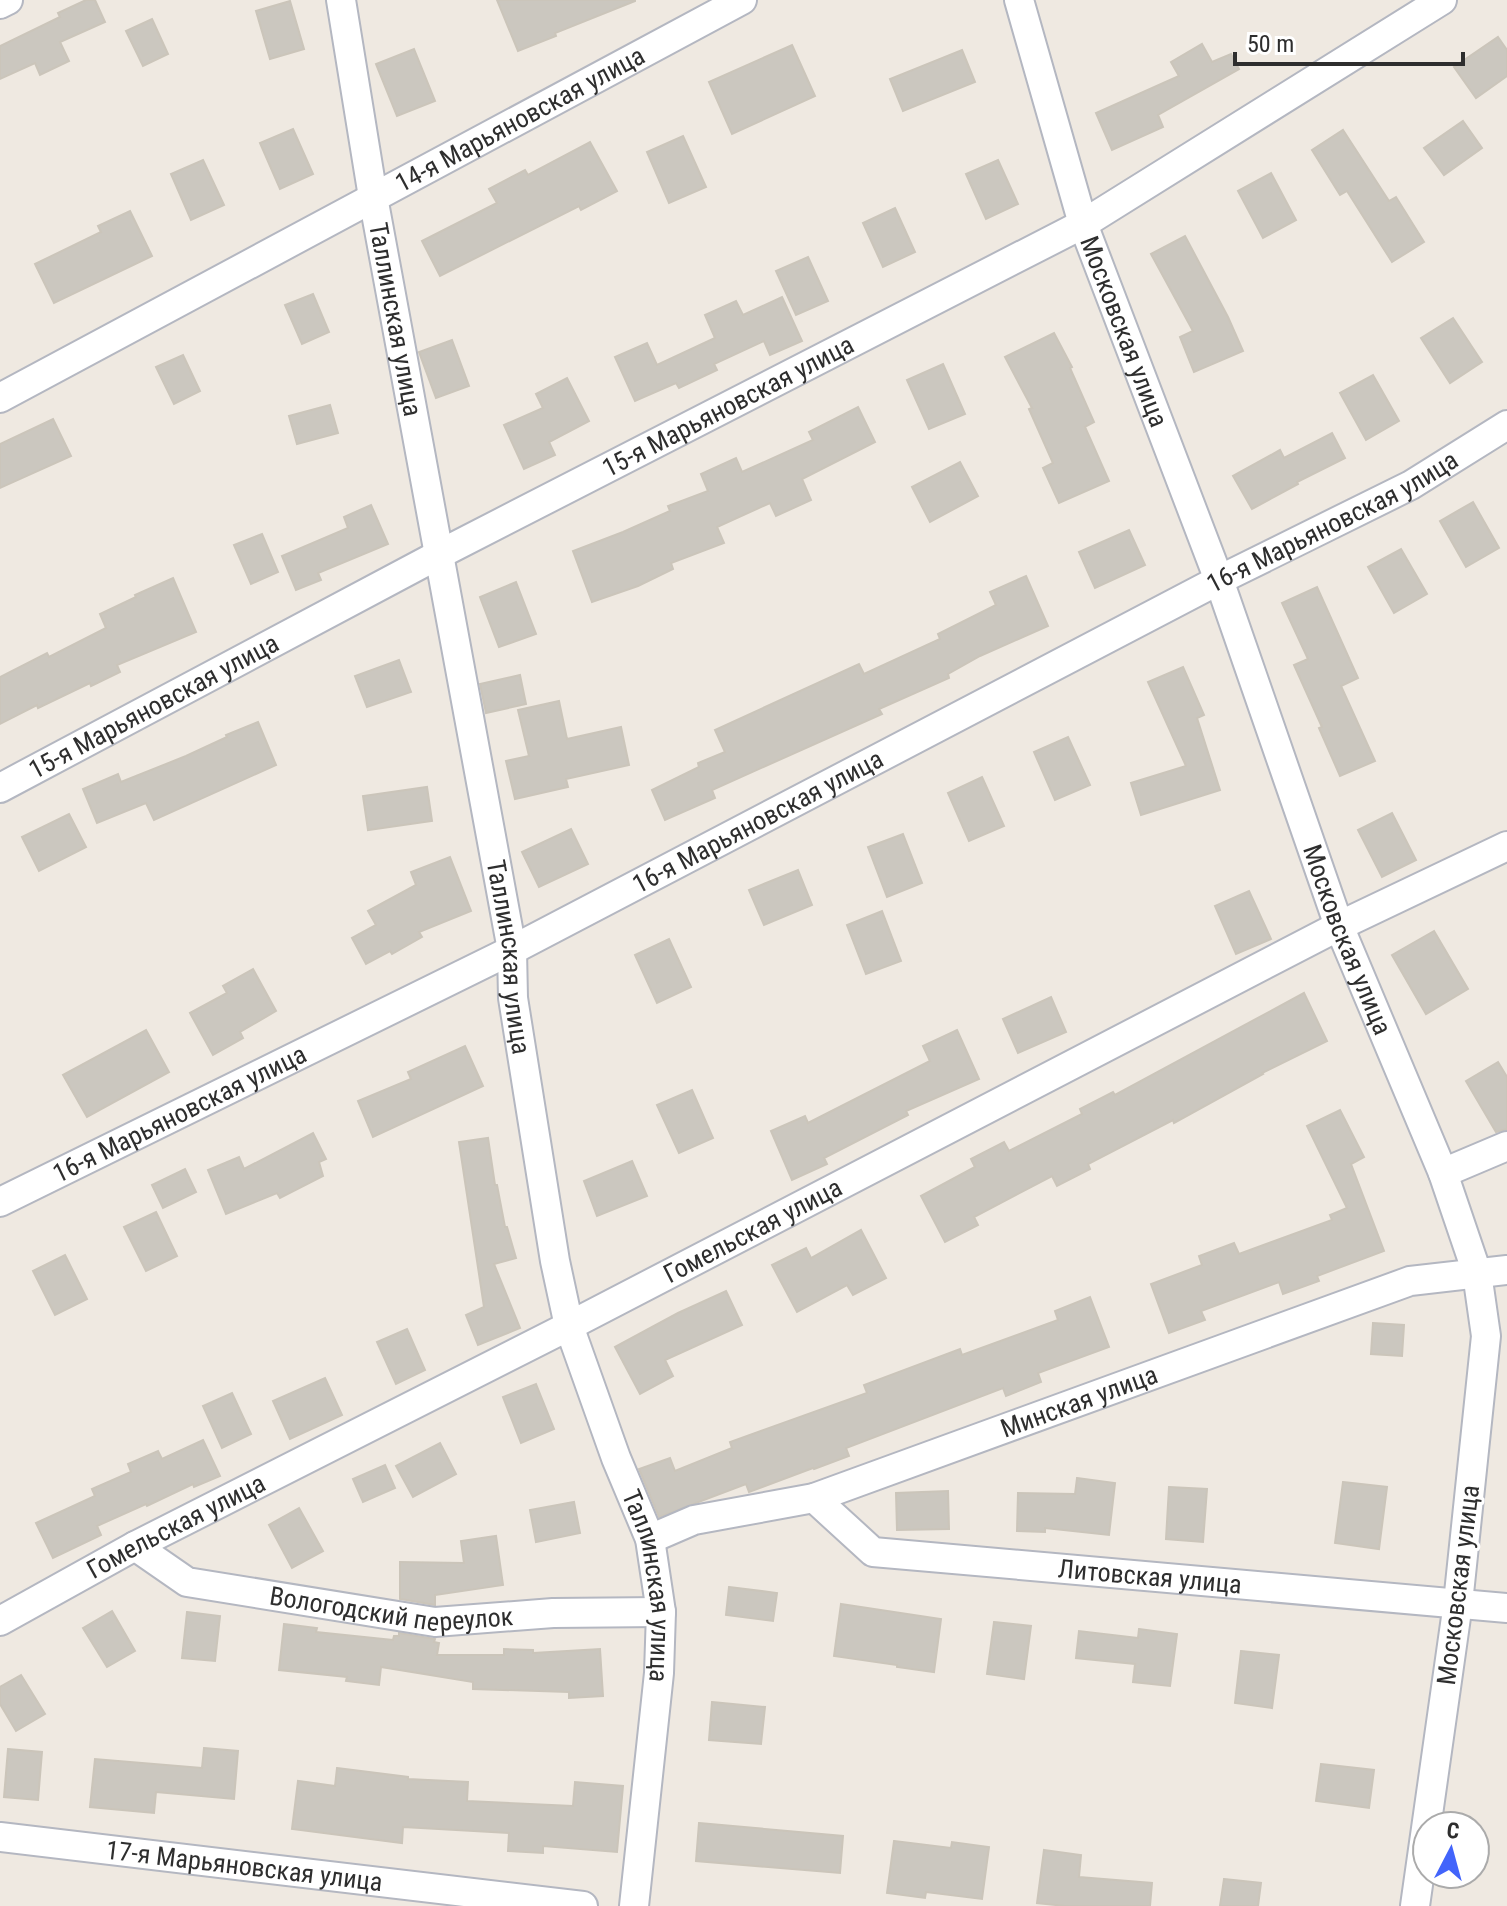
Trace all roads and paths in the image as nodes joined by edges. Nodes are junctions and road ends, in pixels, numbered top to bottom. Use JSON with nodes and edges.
{"nodes":[{"id":1,"x":8,"y":0,"type":"edge"},
{"id":2,"x":341,"y":0,"type":"edge"},
{"id":3,"x":742,"y":0,"type":"edge"},
{"id":4,"x":1019,"y":0,"type":"edge"},
{"id":5,"x":1442,"y":0,"type":"edge"},
{"id":6,"x":0,"y":4,"type":"edge"},
{"id":7,"x":373,"y":197,"type":"junction"},
{"id":8,"x":1083,"y":224,"type":"junction"},
{"id":9,"x":0,"y":398,"type":"edge"},
{"id":10,"x":1507,"y":425,"type":"edge"},
{"id":11,"x":438,"y":555,"type":"junction"},
{"id":12,"x":1219,"y":580,"type":"junction"},
{"id":13,"x":0,"y":788,"type":"edge"},
{"id":14,"x":1507,"y":846,"type":"edge"},
{"id":15,"x":1339,"y":926,"type":"junction"},
{"id":16,"x":512,"y":950,"type":"junction"},
{"id":17,"x":1507,"y":1146,"type":"edge"},
{"id":18,"x":1443,"y":1173,"type":"junction"},
{"id":19,"x":0,"y":1202,"type":"edge"},
{"id":20,"x":1507,"y":1270,"type":"edge"},
{"id":21,"x":1477,"y":1273,"type":"junction"},
{"id":22,"x":569,"y":1326,"type":"junction"},
{"id":23,"x":814,"y":1498,"type":"junction"},
{"id":24,"x":650,"y":1539,"type":"junction"},
{"id":25,"x":135,"y":1546,"type":"junction"},
{"id":26,"x":1458,"y":1603,"type":"junction"},
{"id":27,"x":1507,"y":1608,"type":"edge"},
{"id":28,"x":661,"y":1612,"type":"junction"},
{"id":29,"x":0,"y":1621,"type":"edge"},
{"id":30,"x":0,"y":1837,"type":"edge"},
{"id":31,"x":583,"y":1906,"type":"edge"},
{"id":32,"x":634,"y":1906,"type":"edge"},
{"id":33,"x":1415,"y":1906,"type":"edge"}],
"edges":[{"from":1,"to":6,"type":"street"},
{"from":2,"to":7,"type":"street","name":"Таллинская улица"},
{"from":3,"to":7,"type":"street","name":"14-я Марьяновская улица"},
{"from":4,"to":8,"type":"street","name":"Московская улица"},
{"from":5,"to":8,"type":"street","name":"15-я Марьяновская улица"},
{"from":7,"to":9,"type":"street","name":"14-я Марьяновская улица"},
{"from":7,"to":11,"type":"street","name":"Таллинская улица"},
{"from":8,"to":11,"type":"street","name":"15-я Марьяновская улица"},
{"from":8,"to":12,"type":"street","name":"Московская улица"},
{"from":10,"to":12,"type":"street","name":"16-я Марьяновская улица"},
{"from":11,"to":13,"type":"street","name":"15-я Марьяновская улица"},
{"from":11,"to":16,"type":"street","name":"Таллинская улица"},
{"from":12,"to":15,"type":"street","name":"Московская улица"},
{"from":12,"to":16,"type":"street","name":"16-я Марьяновская улица"},
{"from":14,"to":15,"type":"street","name":"Гомельская улица"},
{"from":15,"to":18,"type":"street","name":"Московская улица"},
{"from":15,"to":22,"type":"street","name":"Гомельская улица"},
{"from":16,"to":19,"type":"street","name":"16-я Марьяновская улица"},
{"from":16,"to":22,"type":"street","name":"Таллинская улица"},
{"from":17,"to":18,"type":"street"},
{"from":18,"to":21,"type":"street","name":"Московская улица"},
{"from":20,"to":21,"type":"street","name":"Минская улица"},
{"from":21,"to":23,"type":"street","name":"Минская улица"},
{"from":21,"to":26,"type":"street","name":"Московская улица"},
{"from":22,"to":24,"type":"street","name":"Таллинская улица"},
{"from":22,"to":25,"type":"street","name":"Гомельская улица"},
{"from":23,"to":24,"type":"street","name":"Минская улица"},
{"from":23,"to":26,"type":"street","name":"Литовская улица"},
{"from":24,"to":28,"type":"street","name":"Таллинская улица"},
{"from":25,"to":28,"type":"street","name":"Вологодский переулок"},
{"from":25,"to":29,"type":"street","name":"Гомельская улица"},
{"from":26,"to":27,"type":"street","name":"Литовская улица"},
{"from":26,"to":33,"type":"street","name":"Московская улица"},
{"from":28,"to":32,"type":"street","name":"Таллинская улица"},
{"from":30,"to":31,"type":"street","name":"17-я Марьяновская улица"}]}
